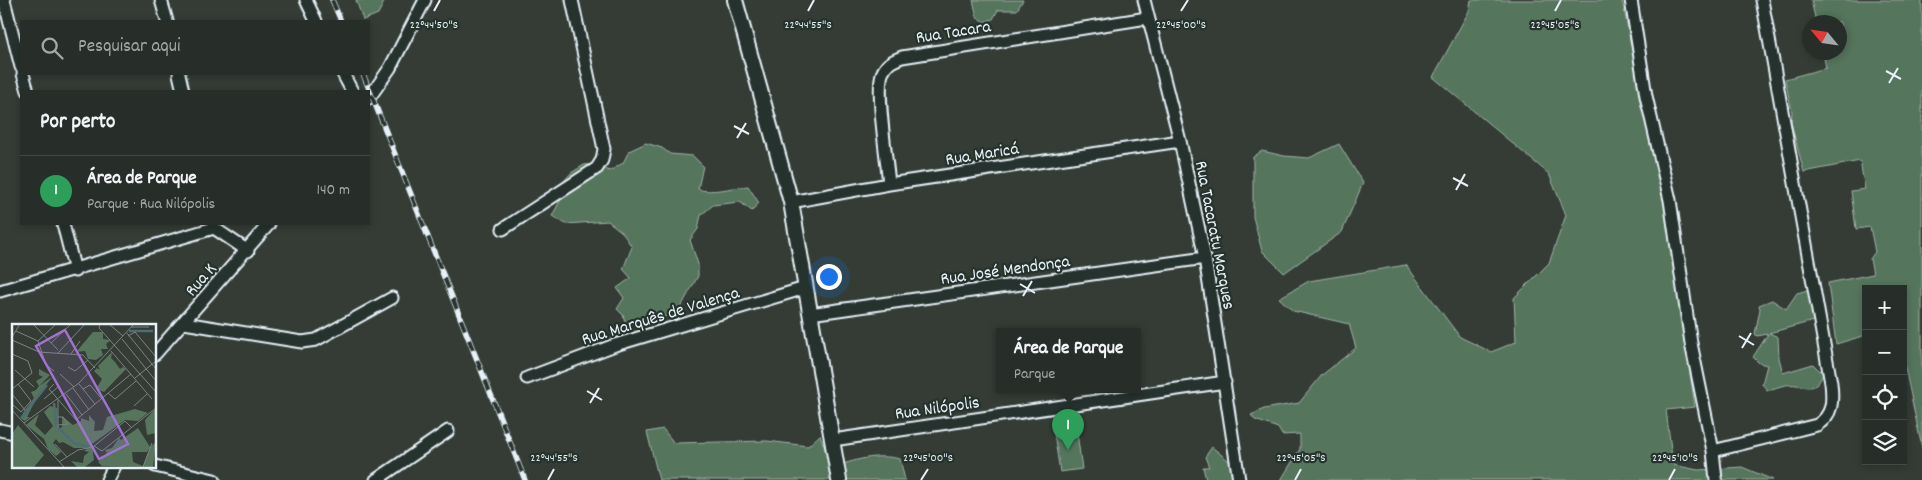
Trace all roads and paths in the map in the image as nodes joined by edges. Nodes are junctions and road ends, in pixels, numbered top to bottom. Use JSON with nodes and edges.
{"nodes":[{"id":1,"x":4,"y":0,"type":"edge"},
{"id":2,"x":161,"y":0,"type":"edge"},
{"id":3,"x":306,"y":0,"type":"edge"},
{"id":4,"x":425,"y":0,"type":"edge"},
{"id":5,"x":572,"y":0,"type":"edge"},
{"id":6,"x":735,"y":0,"type":"edge"},
{"id":7,"x":1144,"y":0,"type":"edge"},
{"id":8,"x":1631,"y":0,"type":"edge"},
{"id":9,"x":1762,"y":0,"type":"edge"},
{"id":10,"x":1147,"y":18,"type":"junction"},
{"id":11,"x":166,"y":20,"type":"edge"},
{"id":12,"x":316,"y":20,"type":"edge"},
{"id":13,"x":20,"y":63,"type":"edge"},
{"id":14,"x":23,"y":75,"type":"edge"},
{"id":15,"x":179,"y":75,"type":"edge"},
{"id":16,"x":344,"y":75,"type":"edge"},
{"id":17,"x":28,"y":90,"type":"edge"},
{"id":18,"x":183,"y":90,"type":"edge"},
{"id":19,"x":351,"y":90,"type":"edge"},
{"id":20,"x":370,"y":97,"type":"edge"},
{"id":21,"x":1180,"y":141,"type":"junction"},
{"id":22,"x":889,"y":184,"type":"junction"},
{"id":23,"x":791,"y":202,"type":"junction"},
{"id":24,"x":62,"y":225,"type":"edge"},
{"id":25,"x":268,"y":225,"type":"edge"},
{"id":26,"x":214,"y":226,"type":"edge"},
{"id":27,"x":503,"y":228,"type":"dead end"},
{"id":28,"x":248,"y":251,"type":"junction"},
{"id":29,"x":1205,"y":258,"type":"junction"},
{"id":30,"x":75,"y":271,"type":"junction"},
{"id":31,"x":805,"y":288,"type":"junction"},
{"id":32,"x":0,"y":291,"type":"edge"},
{"id":33,"x":392,"y":298,"type":"dead end"},
{"id":34,"x":810,"y":314,"type":"junction"},
{"id":35,"x":184,"y":324,"type":"junction"},
{"id":36,"x":156,"y":353,"type":"edge"},
{"id":37,"x":527,"y":378,"type":"dead end"},
{"id":38,"x":1225,"y":382,"type":"junction"},
{"id":39,"x":448,"y":431,"type":"dead end"},
{"id":40,"x":833,"y":440,"type":"junction"},
{"id":41,"x":1713,"y":452,"type":"junction"},
{"id":42,"x":156,"y":466,"type":"edge"},
{"id":43,"x":113,"y":468,"type":"edge"},
{"id":44,"x":107,"y":480,"type":"edge"},
{"id":45,"x":214,"y":480,"type":"edge"},
{"id":46,"x":376,"y":480,"type":"edge"},
{"id":47,"x":839,"y":480,"type":"edge"},
{"id":48,"x":1240,"y":480,"type":"edge"},
{"id":49,"x":1716,"y":480,"type":"edge"}],
"edges":[{"from":1,"to":13,"type":"street"},
{"from":2,"to":11,"type":"street"},
{"from":3,"to":12,"type":"street"},
{"from":4,"to":20,"type":"street"},
{"from":5,"to":27,"type":"street"},
{"from":6,"to":23,"type":"street"},
{"from":7,"to":10,"type":"street","name":"Rua Tacaratu Marques"},
{"from":8,"to":41,"type":"street"},
{"from":9,"to":41,"type":"street"},
{"from":10,"to":21,"type":"street","name":"Rua Tacaratu Marques"},
{"from":10,"to":22,"type":"street","name":"Rua Tacara"},
{"from":14,"to":17,"type":"street"},
{"from":15,"to":18,"type":"street"},
{"from":16,"to":19,"type":"street"},
{"from":21,"to":22,"type":"street","name":"Rua Maricá"},
{"from":21,"to":29,"type":"street","name":"Rua Tacaratu Marques"},
{"from":22,"to":23,"type":"street","name":"Rua Maricá"},
{"from":23,"to":31,"type":"street"},
{"from":24,"to":30,"type":"street"},
{"from":25,"to":28,"type":"street","name":"Rua K"},
{"from":26,"to":28,"type":"street"},
{"from":26,"to":30,"type":"street"},
{"from":28,"to":35,"type":"street","name":"Rua K"},
{"from":29,"to":34,"type":"street","name":"Rua José Mendonça"},
{"from":29,"to":38,"type":"street","name":"Rua Tacaratu Marques"},
{"from":30,"to":32,"type":"street"},
{"from":31,"to":34,"type":"street"},
{"from":31,"to":37,"type":"street","name":"Rua Marquês de Valença"},
{"from":33,"to":35,"type":"street"},
{"from":34,"to":40,"type":"street"},
{"from":35,"to":36,"type":"street","name":"Rua K"},
{"from":38,"to":40,"type":"street","name":"Rua Nilópolis"},
{"from":38,"to":48,"type":"street","name":"Rua Tacaratu Marques"},
{"from":39,"to":46,"type":"street"},
{"from":40,"to":47,"type":"street"},
{"from":41,"to":49,"type":"street"},
{"from":42,"to":45,"type":"street"},
{"from":43,"to":44,"type":"street"}]}
